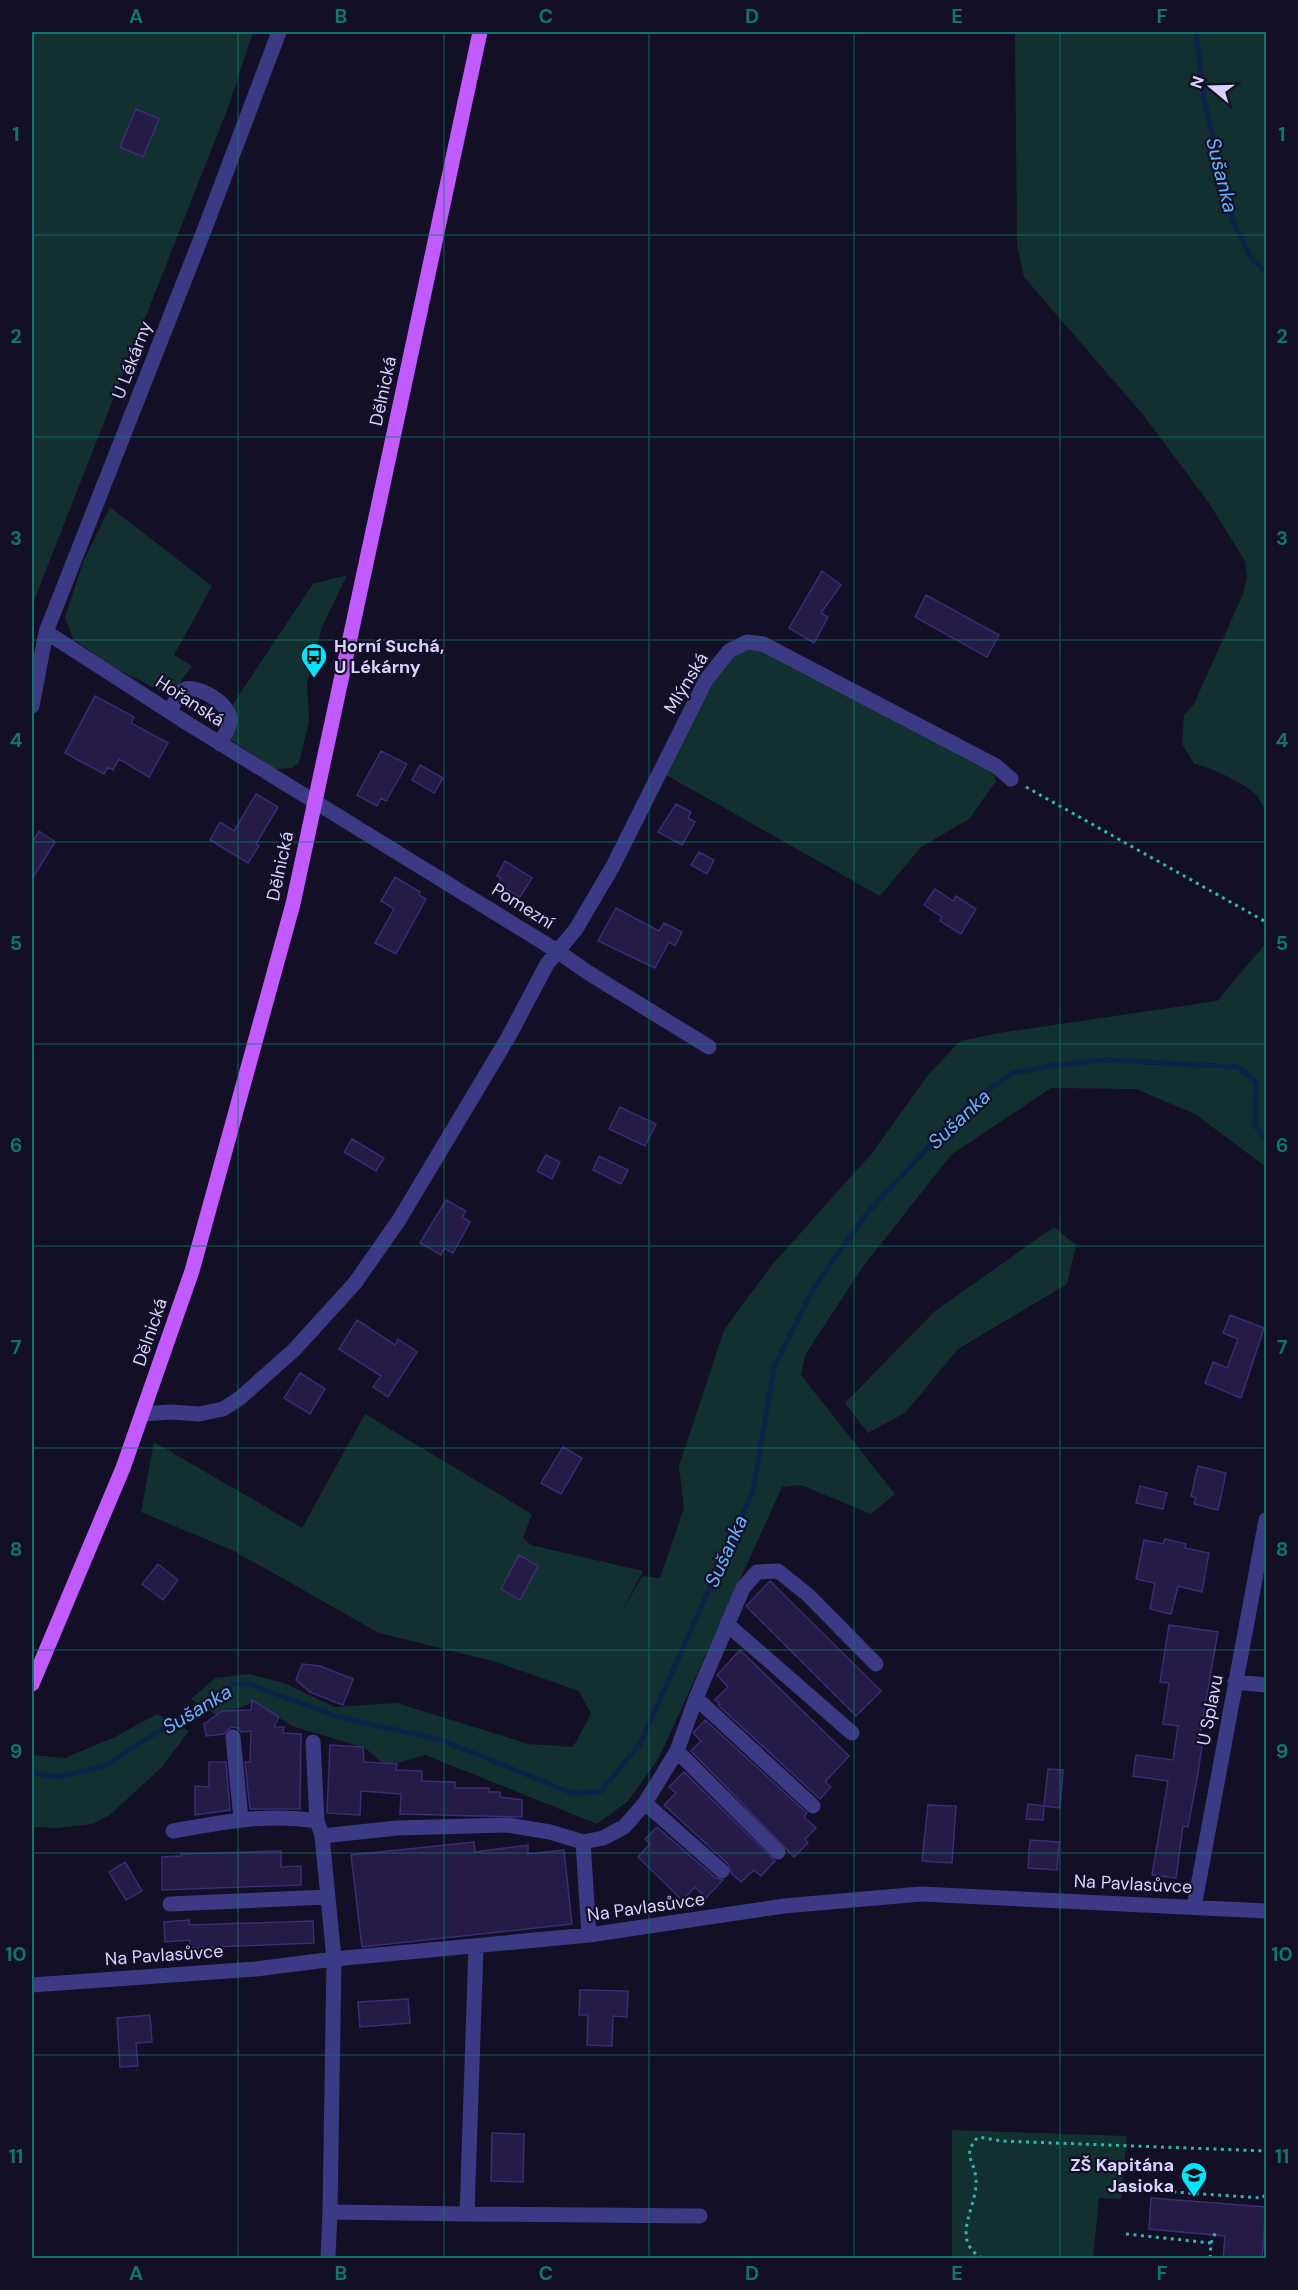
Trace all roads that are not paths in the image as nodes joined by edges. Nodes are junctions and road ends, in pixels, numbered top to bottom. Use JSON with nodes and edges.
{"nodes":[{"id":1,"x":279,"y":32,"type":"edge"},
{"id":2,"x":480,"y":32,"type":"edge"},
{"id":3,"x":46,"y":632,"type":"junction"},
{"id":4,"x":32,"y":706,"type":"edge"},
{"id":5,"x":170,"y":711,"type":"junction"},
{"id":6,"x":220,"y":744,"type":"junction"},
{"id":7,"x":1011,"y":779,"type":"road end"},
{"id":8,"x":315,"y":801,"type":"junction"},
{"id":9,"x":557,"y":951,"type":"junction"},
{"id":10,"x":709,"y":1047,"type":"dead end"},
{"id":11,"x":142,"y":1414,"type":"junction"},
{"id":12,"x":1266,"y":1520,"type":"edge"},
{"id":13,"x":727,"y":1624,"type":"junction"},
{"id":14,"x":876,"y":1664,"type":"dead end"},
{"id":15,"x":1235,"y":1682,"type":"junction"},
{"id":16,"x":32,"y":1684,"type":"edge"},
{"id":17,"x":1266,"y":1685,"type":"edge"},
{"id":18,"x":696,"y":1698,"type":"junction"},
{"id":19,"x":852,"y":1733,"type":"dead end"},
{"id":20,"x":233,"y":1737,"type":"dead end"},
{"id":21,"x":313,"y":1742,"type":"dead end"},
{"id":22,"x":677,"y":1751,"type":"junction"},
{"id":23,"x":645,"y":1803,"type":"junction"},
{"id":24,"x":813,"y":1806,"type":"dead end"},
{"id":25,"x":242,"y":1819,"type":"junction"},
{"id":26,"x":316,"y":1821,"type":"junction"},
{"id":27,"x":174,"y":1831,"type":"dead end"},
{"id":28,"x":322,"y":1836,"type":"junction"},
{"id":29,"x":583,"y":1842,"type":"junction"},
{"id":30,"x":778,"y":1852,"type":"dead end"},
{"id":31,"x":722,"y":1871,"type":"dead end"},
{"id":32,"x":328,"y":1897,"type":"junction"},
{"id":33,"x":170,"y":1904,"type":"dead end"},
{"id":34,"x":1194,"y":1907,"type":"junction"},
{"id":35,"x":1266,"y":1911,"type":"edge"},
{"id":36,"x":589,"y":1935,"type":"junction"},
{"id":37,"x":476,"y":1946,"type":"junction"},
{"id":38,"x":334,"y":1959,"type":"junction"},
{"id":39,"x":32,"y":1985,"type":"edge"},
{"id":40,"x":330,"y":2212,"type":"junction"},
{"id":41,"x":467,"y":2214,"type":"junction"},
{"id":42,"x":700,"y":2216,"type":"dead end"},
{"id":43,"x":328,"y":2259,"type":"edge"}],
"edges":[{"from":1,"to":3,"type":"street","name":"U Lékárny"},
{"from":2,"to":8,"type":"main road","name":"Dělnická"},
{"from":3,"to":4,"type":"street","name":"U Lékárny"},
{"from":3,"to":5,"type":"street","name":"Hořanská"},
{"from":5,"to":6,"type":"street","name":"Hořanská"},
{"from":5,"to":6,"type":"street"},
{"from":6,"to":8,"type":"street","name":"Hořanská"},
{"from":7,"to":9,"type":"street","name":"Mlýnská"},
{"from":8,"to":9,"type":"street","name":"Pomezní"},
{"from":8,"to":11,"type":"main road","name":"Dělnická"},
{"from":9,"to":10,"type":"street","name":"Pomezní"},
{"from":9,"to":11,"type":"street","name":"Mlýnská"},
{"from":11,"to":16,"type":"main road","name":"Dělnická"},
{"from":12,"to":15,"type":"street","name":"U Splavu"},
{"from":13,"to":14,"type":"street"},
{"from":13,"to":18,"type":"street"},
{"from":13,"to":19,"type":"street"},
{"from":15,"to":17,"type":"street"},
{"from":15,"to":34,"type":"street","name":"U Splavu"},
{"from":18,"to":22,"type":"street"},
{"from":18,"to":24,"type":"street"},
{"from":20,"to":25,"type":"street"},
{"from":21,"to":26,"type":"street"},
{"from":22,"to":23,"type":"street"},
{"from":22,"to":30,"type":"street"},
{"from":23,"to":29,"type":"street"},
{"from":23,"to":31,"type":"street"},
{"from":25,"to":26,"type":"street"},
{"from":25,"to":27,"type":"street"},
{"from":26,"to":28,"type":"street"},
{"from":28,"to":29,"type":"street"},
{"from":28,"to":32,"type":"street"},
{"from":29,"to":36,"type":"street"},
{"from":32,"to":33,"type":"street"},
{"from":32,"to":38,"type":"street"},
{"from":34,"to":35,"type":"street","name":"Na Pavlasůvce"},
{"from":34,"to":36,"type":"street","name":"Na Pavlasůvce"},
{"from":36,"to":37,"type":"street","name":"Na Pavlasůvce"},
{"from":37,"to":38,"type":"street","name":"Na Pavlasůvce"},
{"from":37,"to":41,"type":"street"},
{"from":38,"to":39,"type":"street","name":"Na Pavlasůvce"},
{"from":38,"to":40,"type":"street"},
{"from":40,"to":41,"type":"street"},
{"from":40,"to":43,"type":"street"},
{"from":41,"to":42,"type":"street"}]}
